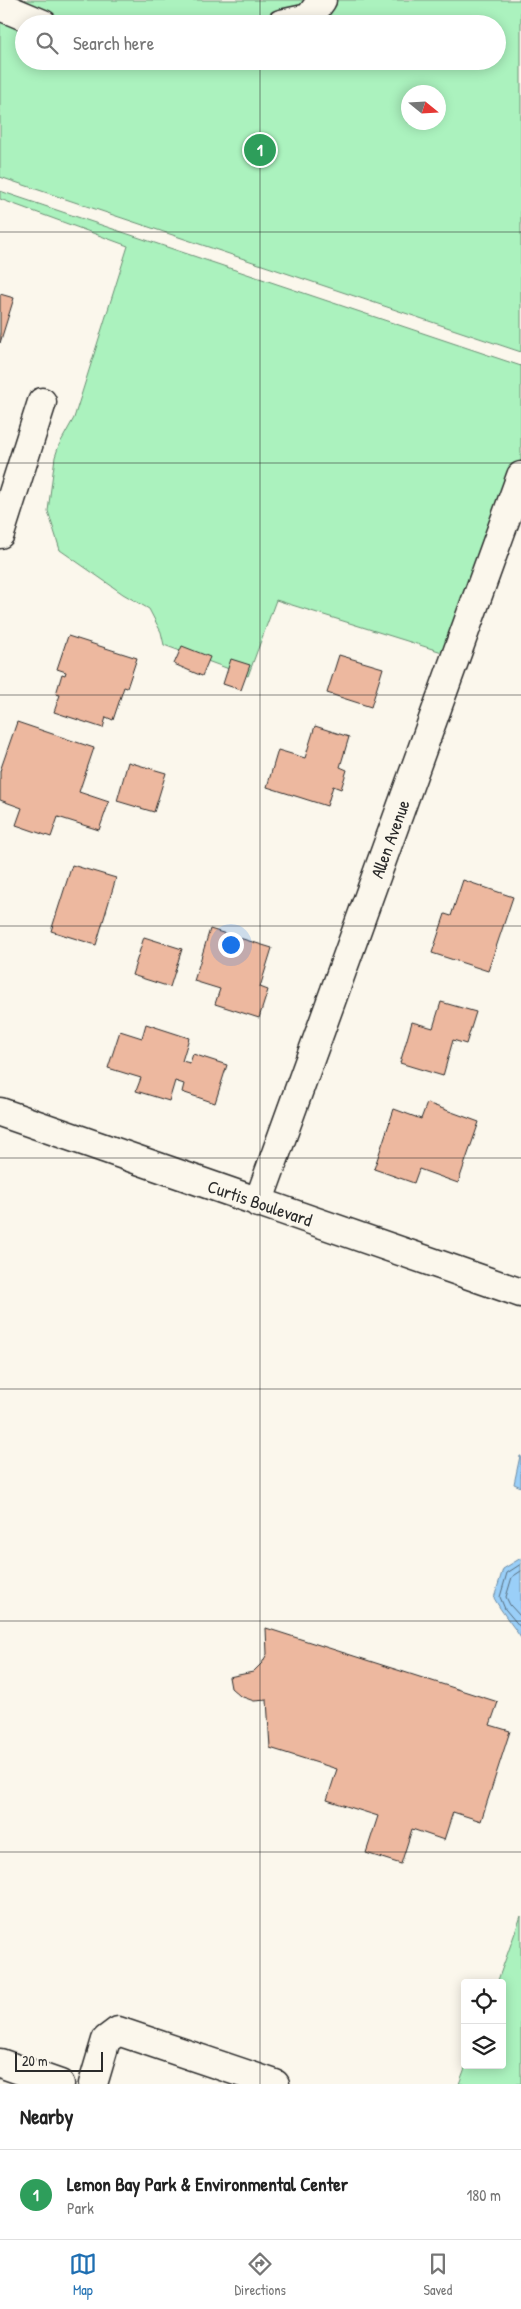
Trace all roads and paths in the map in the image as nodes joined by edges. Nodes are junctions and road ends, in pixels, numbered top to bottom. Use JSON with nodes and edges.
{"nodes":[{"id":1,"x":322,"y":0,"type":"edge"},
{"id":2,"x":0,"y":6,"type":"edge"},
{"id":3,"x":22,"y":15,"type":"edge"},
{"id":4,"x":311,"y":15,"type":"edge"},
{"id":5,"x":42,"y":402,"type":"dead end"},
{"id":6,"x":521,"y":476,"type":"edge"},
{"id":7,"x":0,"y":534,"type":"edge"},
{"id":8,"x":0,"y":1112,"type":"edge"},
{"id":9,"x":258,"y":1203,"type":"junction"},
{"id":10,"x":521,"y":1292,"type":"edge"},
{"id":11,"x":0,"y":2063,"type":"edge"},
{"id":12,"x":60,"y":2084,"type":"edge"},
{"id":13,"x":93,"y":2084,"type":"edge"},
{"id":14,"x":275,"y":2084,"type":"edge"}],
"edges":[{"from":1,"to":4,"type":"street"},
{"from":2,"to":3,"type":"street"},
{"from":5,"to":7,"type":"street"},
{"from":6,"to":9,"type":"street","name":"Allen Avenue"},
{"from":8,"to":9,"type":"street","name":"Curtis Boulevard"},
{"from":9,"to":10,"type":"street","name":"Curtis Boulevard"},
{"from":11,"to":12,"type":"street"},
{"from":13,"to":14,"type":"street"}]}
